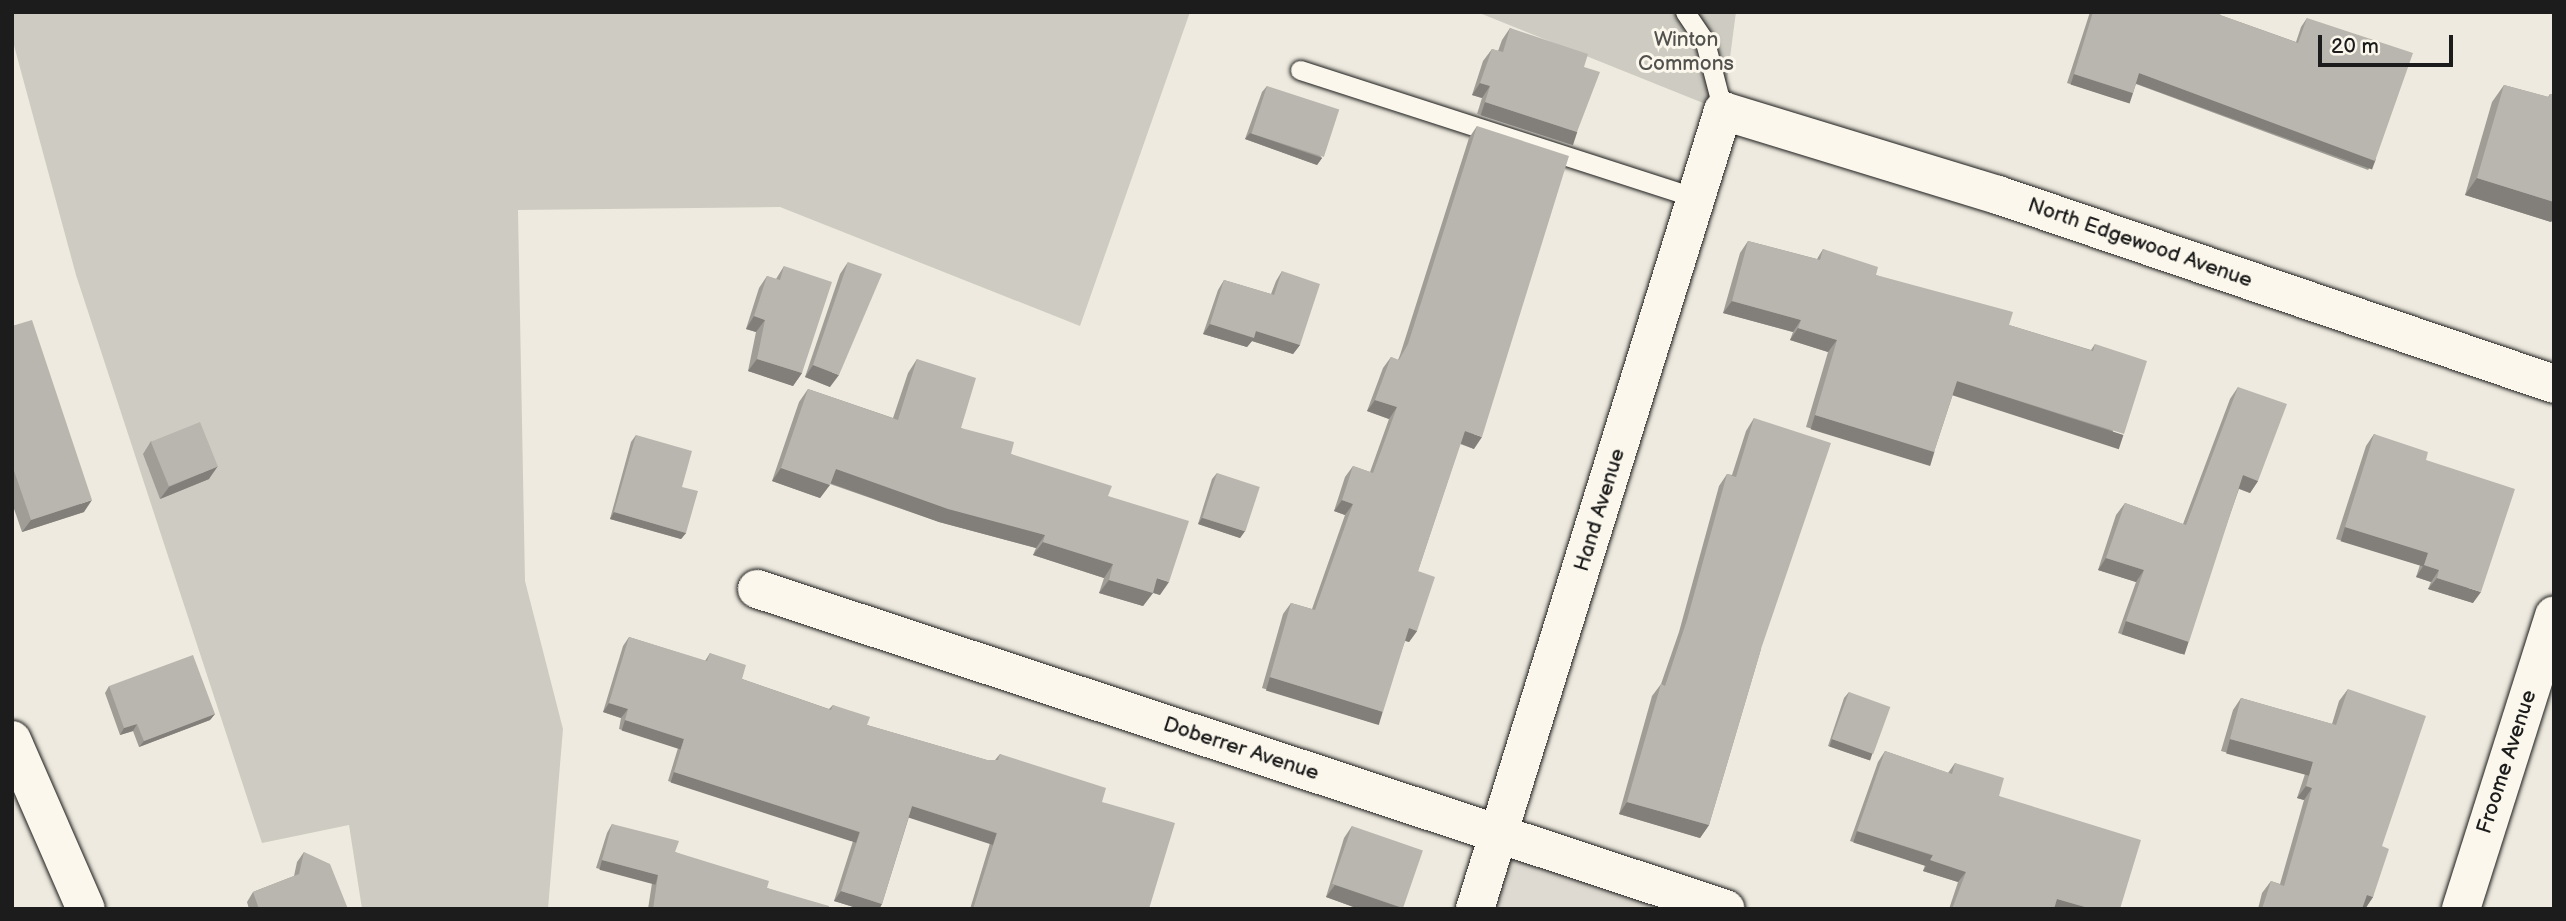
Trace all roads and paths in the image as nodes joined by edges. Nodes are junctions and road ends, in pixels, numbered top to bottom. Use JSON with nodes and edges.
{"nodes":[{"id":1,"x":1685,"y":12,"type":"edge"},
{"id":2,"x":1300,"y":70,"type":"dead end"},
{"id":3,"x":1723,"y":111,"type":"junction"},
{"id":4,"x":1696,"y":198,"type":"junction"},
{"id":5,"x":2554,"y":384,"type":"edge"},
{"id":6,"x":757,"y":589,"type":"dead end"},
{"id":7,"x":2554,"y":615,"type":"edge"},
{"id":8,"x":12,"y":740,"type":"edge"},
{"id":9,"x":1500,"y":835,"type":"junction"},
{"id":10,"x":86,"y":909,"type":"edge"},
{"id":11,"x":1475,"y":909,"type":"edge"},
{"id":12,"x":1726,"y":909,"type":"edge"},
{"id":13,"x":2461,"y":909,"type":"edge"}],
"edges":[{"from":1,"to":3,"type":"lane"},
{"from":2,"to":4,"type":"lane"},
{"from":3,"to":4,"type":"street","name":"Hand Avenue"},
{"from":3,"to":5,"type":"street","name":"North Edgewood Avenue"},
{"from":4,"to":9,"type":"street","name":"Hand Avenue"},
{"from":6,"to":9,"type":"street","name":"Doberrer Avenue"},
{"from":7,"to":13,"type":"street","name":"Froome Avenue"},
{"from":8,"to":10,"type":"street"},
{"from":9,"to":11,"type":"street","name":"Hand Avenue"},
{"from":9,"to":12,"type":"street","name":"Doberrer Avenue"}]}
